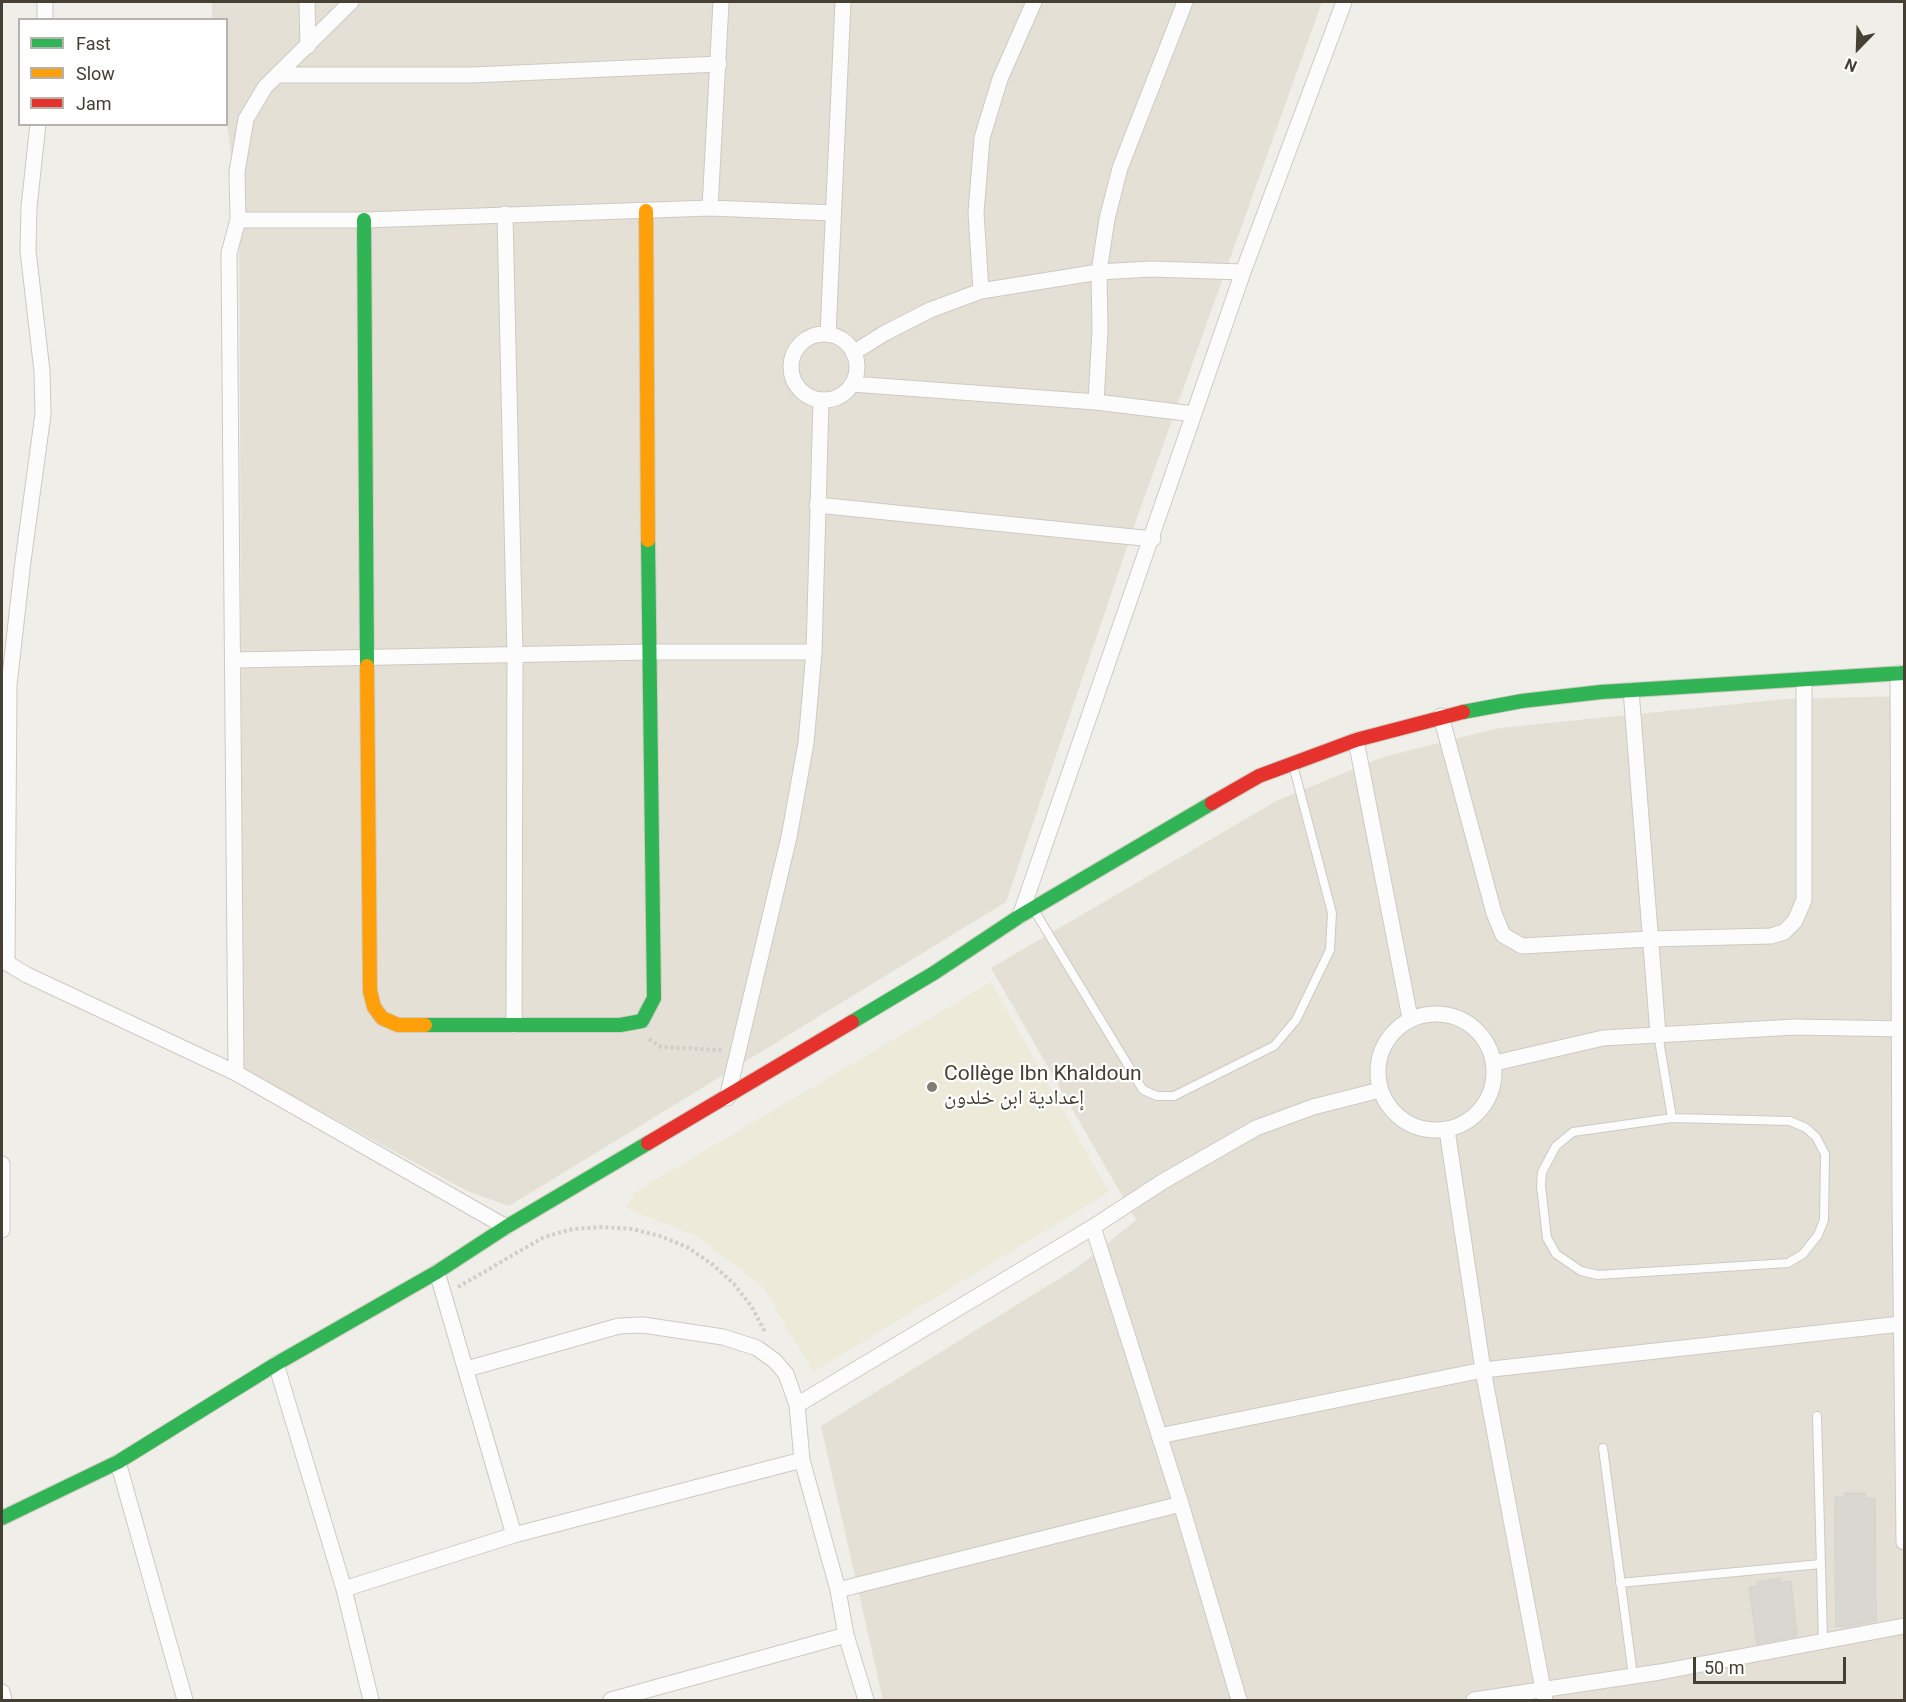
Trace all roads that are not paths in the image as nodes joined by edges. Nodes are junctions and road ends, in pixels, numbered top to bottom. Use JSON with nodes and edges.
{"nodes":[{"id":1,"x":45,"y":2,"type":"edge"},
{"id":2,"x":307,"y":2,"type":"edge"},
{"id":3,"x":351,"y":2,"type":"edge"},
{"id":4,"x":721,"y":2,"type":"edge"},
{"id":5,"x":843,"y":2,"type":"edge"},
{"id":6,"x":1034,"y":2,"type":"edge"},
{"id":7,"x":1185,"y":2,"type":"edge"},
{"id":8,"x":1344,"y":2,"type":"edge"},
{"id":9,"x":45,"y":18,"type":"edge"},
{"id":10,"x":308,"y":46,"type":"junction"},
{"id":11,"x":719,"y":64,"type":"junction"},
{"id":12,"x":278,"y":75,"type":"junction"},
{"id":13,"x":38,"y":126,"type":"edge"},
{"id":14,"x":710,"y":208,"type":"junction"},
{"id":15,"x":646,"y":212,"type":"junction"},
{"id":16,"x":833,"y":213,"type":"junction"},
{"id":17,"x":505,"y":214,"type":"junction"},
{"id":18,"x":238,"y":220,"type":"junction"},
{"id":19,"x":364,"y":220,"type":"junction"},
{"id":20,"x":1099,"y":272,"type":"junction"},
{"id":21,"x":1244,"y":272,"type":"junction"},
{"id":22,"x":981,"y":291,"type":"junction"},
{"id":23,"x":828,"y":334,"type":"junction"},
{"id":24,"x":853,"y":353,"type":"junction"},
{"id":25,"x":852,"y":384,"type":"junction"},
{"id":26,"x":821,"y":401,"type":"junction"},
{"id":27,"x":1096,"y":402,"type":"junction"},
{"id":28,"x":1194,"y":414,"type":"junction"},
{"id":29,"x":817,"y":505,"type":"junction"},
{"id":30,"x":1153,"y":539,"type":"junction"},
{"id":31,"x":649,"y":652,"type":"junction"},
{"id":32,"x":814,"y":652,"type":"junction"},
{"id":33,"x":515,"y":656,"type":"junction"},
{"id":34,"x":366,"y":658,"type":"junction"},
{"id":35,"x":233,"y":660,"type":"junction"},
{"id":36,"x":1901,"y":673,"type":"edge"},
{"id":37,"x":1804,"y":681,"type":"junction"},
{"id":38,"x":1631,"y":690,"type":"junction"},
{"id":39,"x":1441,"y":716,"type":"junction"},
{"id":40,"x":1356,"y":740,"type":"junction"},
{"id":41,"x":1293,"y":763,"type":"junction"},
{"id":42,"x":1027,"y":912,"type":"junction"},
{"id":43,"x":1649,"y":939,"type":"junction"},
{"id":44,"x":4,"y":961,"type":"edge"},
{"id":45,"x":1410,"y":1018,"type":"junction"},
{"id":46,"x":514,"y":1025,"type":"junction"},
{"id":47,"x":1902,"y":1029,"type":"edge"},
{"id":48,"x":1658,"y":1034,"type":"junction"},
{"id":49,"x":1495,"y":1063,"type":"junction"},
{"id":50,"x":236,"y":1073,"type":"junction"},
{"id":51,"x":1380,"y":1090,"type":"junction"},
{"id":52,"x":727,"y":1098,"type":"junction"},
{"id":53,"x":1672,"y":1118,"type":"junction"},
{"id":54,"x":1447,"y":1130,"type":"junction"},
{"id":55,"x":2,"y":1164,"type":"edge"},
{"id":56,"x":506,"y":1227,"type":"junction"},
{"id":57,"x":1093,"y":1227,"type":"junction"},
{"id":58,"x":2,"y":1230,"type":"edge"},
{"id":59,"x":437,"y":1272,"type":"junction"},
{"id":60,"x":1901,"y":1324,"type":"junction"},
{"id":61,"x":276,"y":1364,"type":"junction"},
{"id":62,"x":467,"y":1369,"type":"junction"},
{"id":63,"x":1483,"y":1370,"type":"junction"},
{"id":64,"x":797,"y":1405,"type":"junction"},
{"id":65,"x":1817,"y":1416,"type":"dead end"},
{"id":66,"x":1159,"y":1436,"type":"junction"},
{"id":67,"x":1603,"y":1448,"type":"dead end"},
{"id":68,"x":802,"y":1460,"type":"junction"},
{"id":69,"x":118,"y":1462,"type":"junction"},
{"id":70,"x":1181,"y":1504,"type":"junction"},
{"id":71,"x":2,"y":1518,"type":"edge"},
{"id":72,"x":514,"y":1535,"type":"junction"},
{"id":73,"x":1905,"y":1542,"type":"edge"},
{"id":74,"x":1821,"y":1564,"type":"junction"},
{"id":75,"x":1620,"y":1583,"type":"junction"},
{"id":76,"x":344,"y":1589,"type":"junction"},
{"id":77,"x":838,"y":1590,"type":"junction"},
{"id":78,"x":1905,"y":1626,"type":"edge"},
{"id":79,"x":846,"y":1635,"type":"junction"},
{"id":80,"x":1823,"y":1641,"type":"junction"},
{"id":81,"x":1633,"y":1676,"type":"junction"},
{"id":82,"x":2,"y":1692,"type":"edge"},
{"id":83,"x":1544,"y":1695,"type":"edge"},
{"id":84,"x":4,"y":1701,"type":"edge"},
{"id":85,"x":185,"y":1701,"type":"edge"},
{"id":86,"x":371,"y":1701,"type":"edge"},
{"id":87,"x":611,"y":1701,"type":"edge"},
{"id":88,"x":866,"y":1701,"type":"edge"},
{"id":89,"x":1239,"y":1701,"type":"edge"},
{"id":90,"x":1474,"y":1701,"type":"edge"}],
"edges":[{"from":1,"to":9,"type":"street"},
{"from":2,"to":10,"type":"street"},
{"from":3,"to":10,"type":"street"},
{"from":4,"to":11,"type":"street"},
{"from":5,"to":16,"type":"street"},
{"from":6,"to":22,"type":"street"},
{"from":7,"to":20,"type":"street"},
{"from":8,"to":21,"type":"street"},
{"from":10,"to":12,"type":"street"},
{"from":11,"to":12,"type":"street"},
{"from":11,"to":14,"type":"street"},
{"from":12,"to":18,"type":"street"},
{"from":13,"to":44,"type":"street"},
{"from":14,"to":15,"type":"street"},
{"from":14,"to":16,"type":"street"},
{"from":15,"to":17,"type":"street"},
{"from":15,"to":31,"type":"street"},
{"from":16,"to":23,"type":"street"},
{"from":17,"to":19,"type":"street"},
{"from":17,"to":33,"type":"street"},
{"from":18,"to":19,"type":"street"},
{"from":18,"to":35,"type":"street"},
{"from":19,"to":34,"type":"street"},
{"from":20,"to":21,"type":"street"},
{"from":20,"to":22,"type":"street"},
{"from":20,"to":27,"type":"street"},
{"from":21,"to":28,"type":"street"},
{"from":22,"to":24,"type":"street"},
{"from":23,"to":24,"type":"street"},
{"from":23,"to":26,"type":"street"},
{"from":24,"to":25,"type":"street"},
{"from":25,"to":26,"type":"street"},
{"from":25,"to":27,"type":"street"},
{"from":26,"to":29,"type":"street"},
{"from":27,"to":28,"type":"street"},
{"from":28,"to":30,"type":"street"},
{"from":29,"to":30,"type":"street"},
{"from":29,"to":32,"type":"street"},
{"from":30,"to":42,"type":"street"},
{"from":31,"to":32,"type":"street"},
{"from":31,"to":33,"type":"street"},
{"from":31,"to":46,"type":"street"},
{"from":32,"to":52,"type":"street"},
{"from":33,"to":34,"type":"street"},
{"from":33,"to":46,"type":"street"},
{"from":34,"to":35,"type":"street"},
{"from":34,"to":46,"type":"street"},
{"from":35,"to":50,"type":"street"},
{"from":36,"to":37,"type":"street"},
{"from":36,"to":47,"type":"street"},
{"from":37,"to":38,"type":"street"},
{"from":37,"to":43,"type":"street"},
{"from":38,"to":39,"type":"street"},
{"from":38,"to":43,"type":"street"},
{"from":39,"to":40,"type":"street"},
{"from":39,"to":43,"type":"street"},
{"from":40,"to":41,"type":"street"},
{"from":40,"to":45,"type":"street"},
{"from":41,"to":42,"type":"street"},
{"from":41,"to":42,"type":"lane"},
{"from":42,"to":52,"type":"street"},
{"from":43,"to":48,"type":"street"},
{"from":44,"to":50,"type":"street"},
{"from":45,"to":49,"type":"street"},
{"from":45,"to":51,"type":"street"},
{"from":47,"to":48,"type":"street"},
{"from":47,"to":60,"type":"street"},
{"from":48,"to":49,"type":"street"},
{"from":48,"to":53,"type":"lane"},
{"from":49,"to":54,"type":"street"},
{"from":50,"to":56,"type":"street"},
{"from":51,"to":54,"type":"street"},
{"from":51,"to":57,"type":"street"},
{"from":52,"to":56,"type":"street"},
{"from":53,"to":53,"type":"lane"},
{"from":54,"to":63,"type":"street"},
{"from":55,"to":58,"type":"street"},
{"from":56,"to":59,"type":"street"},
{"from":57,"to":64,"type":"street"},
{"from":57,"to":66,"type":"street"},
{"from":59,"to":61,"type":"street"},
{"from":59,"to":62,"type":"street"},
{"from":60,"to":63,"type":"street"},
{"from":60,"to":73,"type":"street"},
{"from":61,"to":69,"type":"street"},
{"from":61,"to":76,"type":"street"},
{"from":62,"to":64,"type":"street"},
{"from":62,"to":72,"type":"street"},
{"from":63,"to":66,"type":"street"},
{"from":63,"to":83,"type":"street"},
{"from":64,"to":68,"type":"street"},
{"from":65,"to":74,"type":"lane"},
{"from":66,"to":70,"type":"street"},
{"from":67,"to":75,"type":"lane"},
{"from":68,"to":72,"type":"street"},
{"from":68,"to":77,"type":"street"},
{"from":69,"to":71,"type":"street"},
{"from":69,"to":85,"type":"street"},
{"from":70,"to":77,"type":"street"},
{"from":70,"to":89,"type":"street"},
{"from":72,"to":76,"type":"street"},
{"from":74,"to":75,"type":"lane"},
{"from":74,"to":80,"type":"lane"},
{"from":75,"to":81,"type":"lane"},
{"from":76,"to":86,"type":"street"},
{"from":77,"to":79,"type":"street"},
{"from":78,"to":80,"type":"street"},
{"from":79,"to":87,"type":"street"},
{"from":79,"to":88,"type":"street"},
{"from":80,"to":81,"type":"street"},
{"from":81,"to":83,"type":"street"},
{"from":82,"to":84,"type":"street"},
{"from":83,"to":90,"type":"street"}]}
